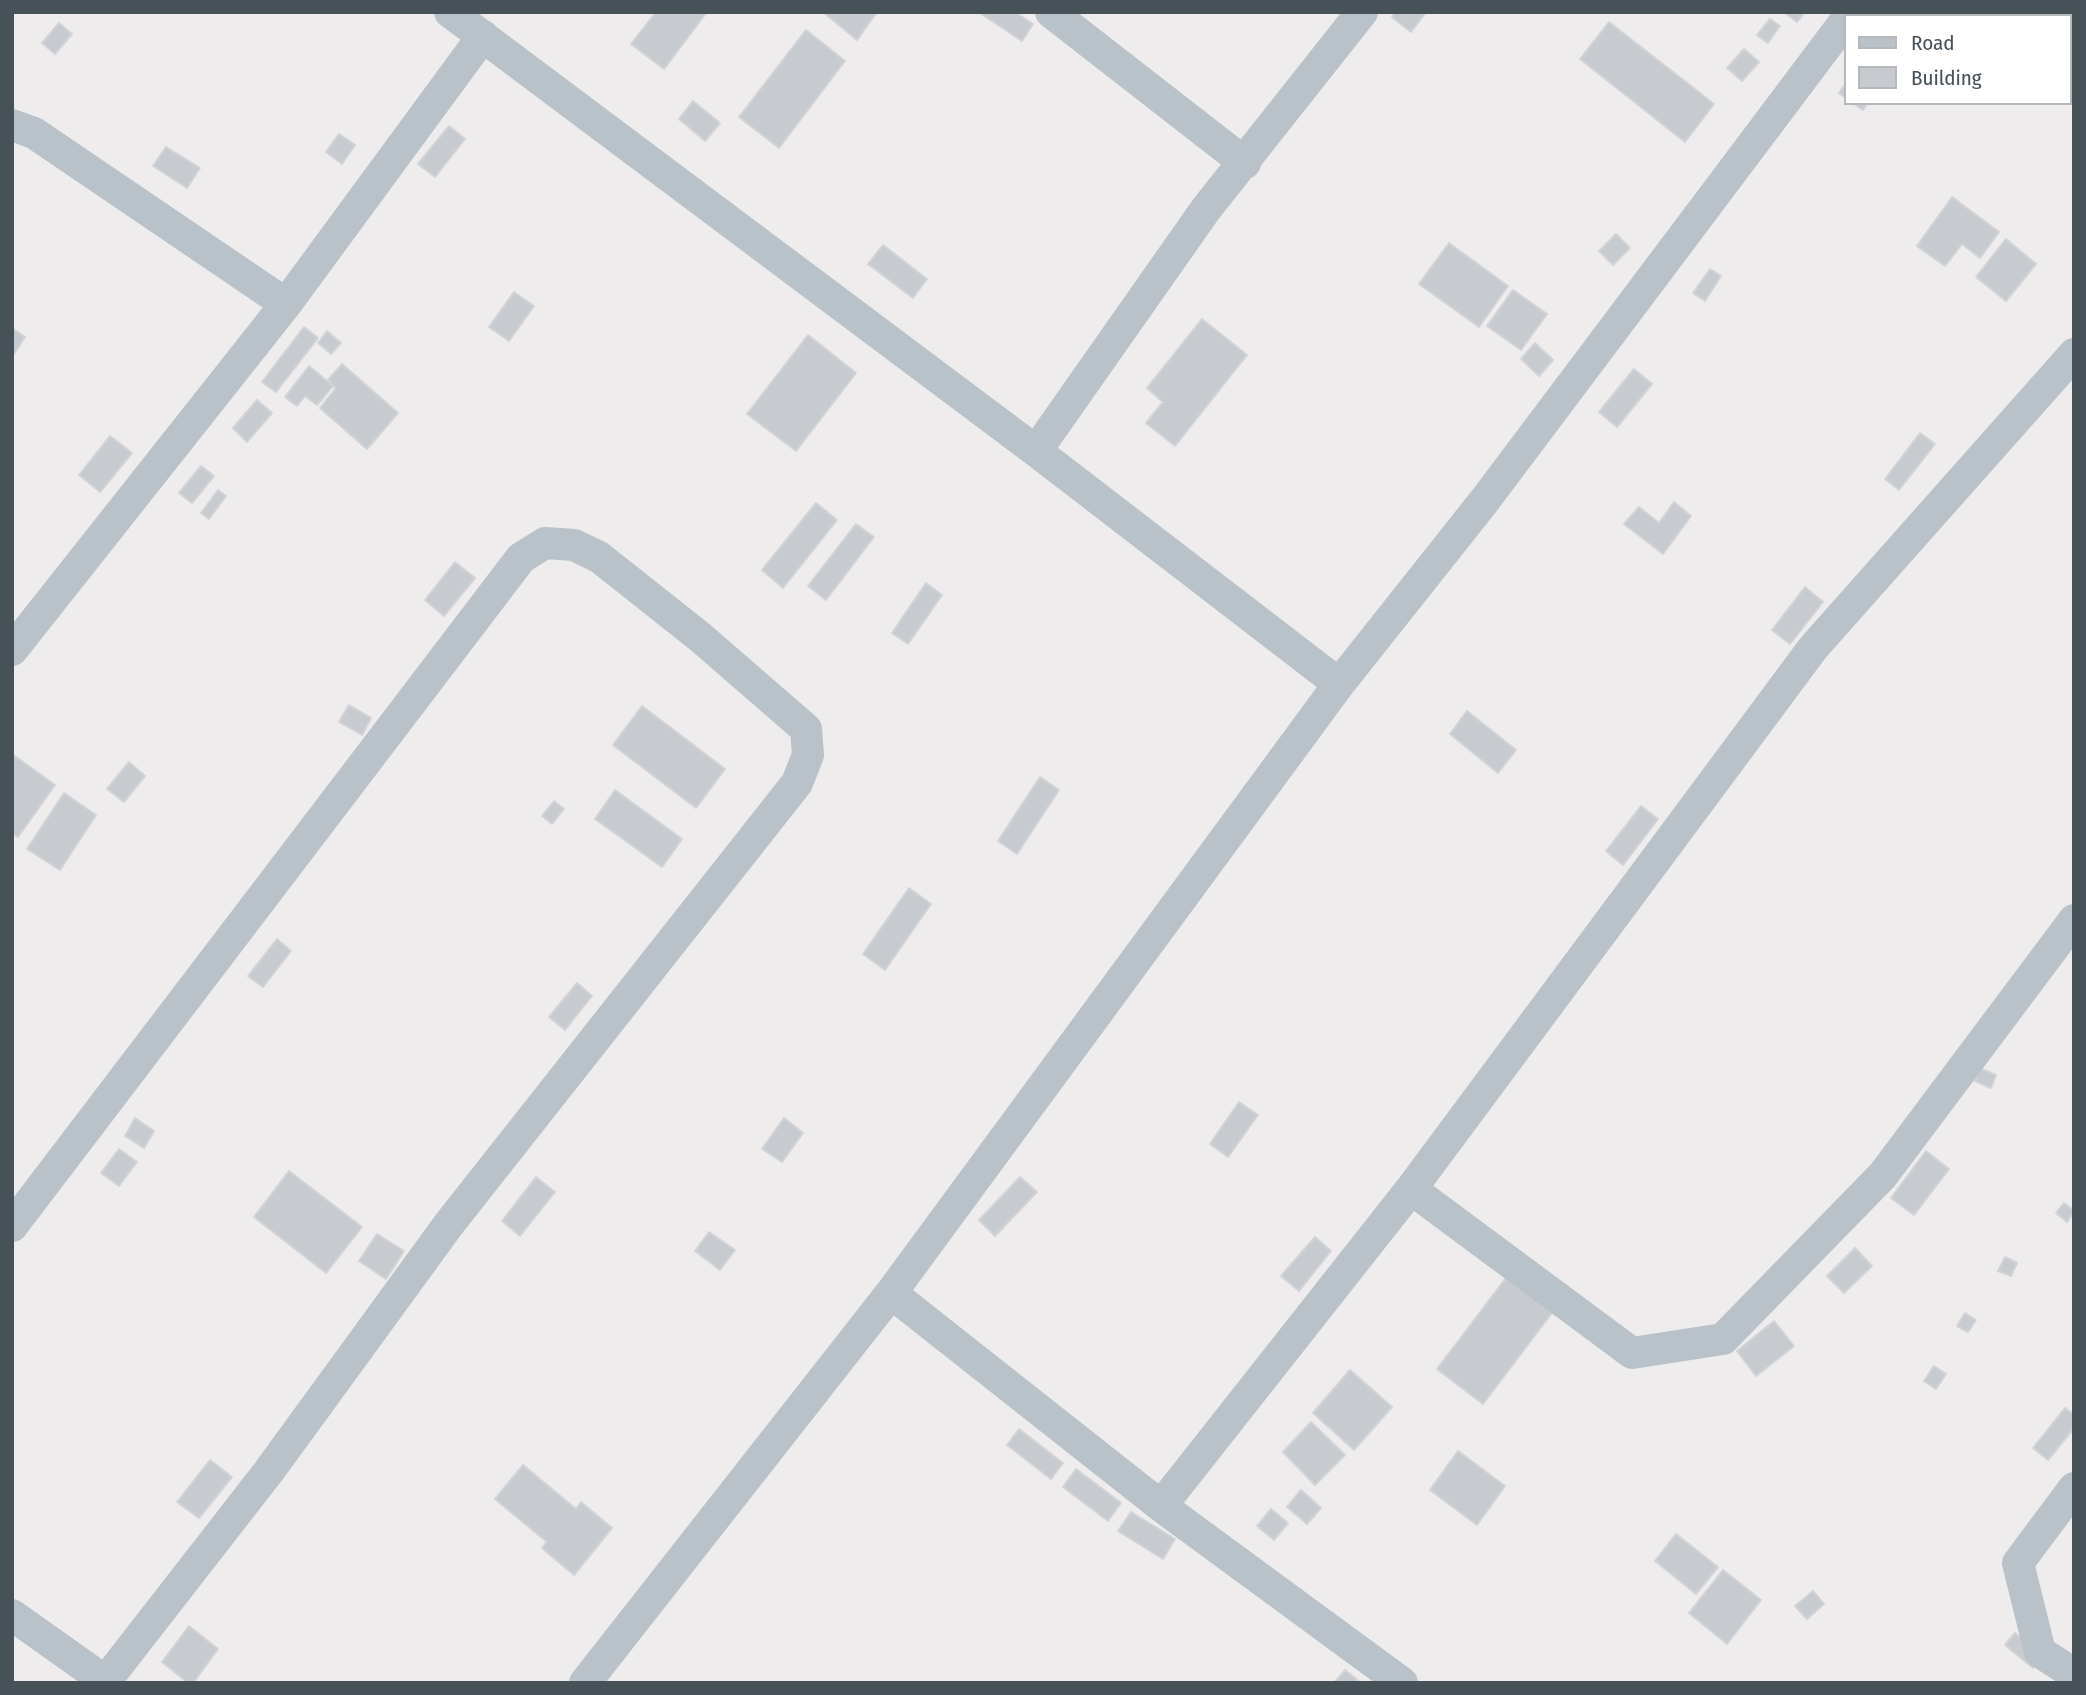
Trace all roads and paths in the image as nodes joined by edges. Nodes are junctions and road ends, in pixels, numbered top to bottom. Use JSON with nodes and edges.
{"nodes":[{"id":1,"x":450,"y":12,"type":"edge"},
{"id":2,"x":1051,"y":12,"type":"edge"},
{"id":3,"x":1362,"y":12,"type":"edge"},
{"id":4,"x":1844,"y":23,"type":"edge"},
{"id":5,"x":483,"y":36,"type":"junction"},
{"id":6,"x":12,"y":125,"type":"edge"},
{"id":7,"x":1245,"y":163,"type":"junction"},
{"id":8,"x":286,"y":304,"type":"junction"},
{"id":9,"x":2074,"y":354,"type":"edge"},
{"id":10,"x":1036,"y":451,"type":"junction"},
{"id":11,"x":12,"y":650,"type":"edge"},
{"id":12,"x":1339,"y":684,"type":"junction"},
{"id":13,"x":2074,"y":920,"type":"edge"},
{"id":14,"x":1411,"y":1189,"type":"junction"},
{"id":15,"x":12,"y":1226,"type":"edge"},
{"id":16,"x":891,"y":1293,"type":"junction"},
{"id":17,"x":2074,"y":1488,"type":"edge"},
{"id":18,"x":1161,"y":1506,"type":"junction"},
{"id":19,"x":12,"y":1615,"type":"edge"},
{"id":20,"x":2074,"y":1674,"type":"edge"},
{"id":21,"x":104,"y":1682,"type":"edge"},
{"id":22,"x":584,"y":1683,"type":"edge"},
{"id":23,"x":1402,"y":1683,"type":"edge"}],
"edges":[{"from":1,"to":5,"type":"street"},
{"from":2,"to":7,"type":"street"},
{"from":3,"to":7,"type":"street"},
{"from":4,"to":12,"type":"street"},
{"from":5,"to":8,"type":"street"},
{"from":5,"to":10,"type":"street"},
{"from":6,"to":8,"type":"street"},
{"from":7,"to":10,"type":"street"},
{"from":8,"to":11,"type":"street"},
{"from":9,"to":14,"type":"street"},
{"from":10,"to":12,"type":"street"},
{"from":12,"to":16,"type":"street"},
{"from":13,"to":14,"type":"street"},
{"from":14,"to":18,"type":"street"},
{"from":15,"to":21,"type":"street"},
{"from":16,"to":18,"type":"street"},
{"from":16,"to":22,"type":"street"},
{"from":17,"to":20,"type":"street"},
{"from":18,"to":23,"type":"street"},
{"from":19,"to":21,"type":"street"}]}
